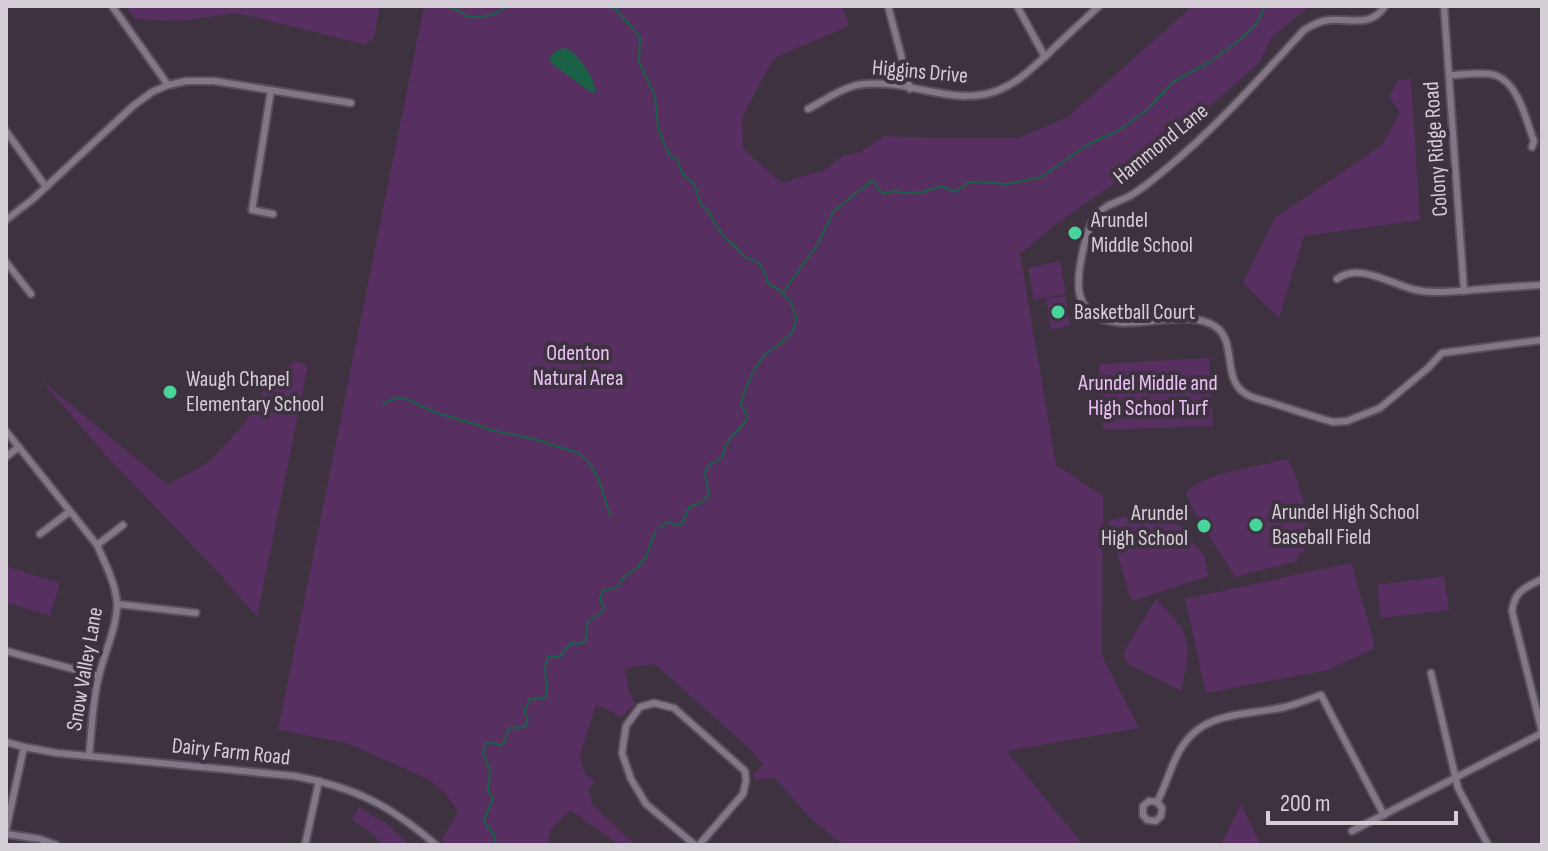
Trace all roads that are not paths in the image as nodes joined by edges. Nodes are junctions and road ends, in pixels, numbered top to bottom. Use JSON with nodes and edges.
{"nodes":[{"id":1,"x":112,"y":6,"type":"edge"},
{"id":2,"x":888,"y":6,"type":"edge"},
{"id":3,"x":1017,"y":6,"type":"edge"},
{"id":4,"x":1099,"y":6,"type":"edge"},
{"id":5,"x":1385,"y":6,"type":"edge"},
{"id":6,"x":1444,"y":6,"type":"edge"},
{"id":7,"x":1045,"y":57,"type":"junction"},
{"id":8,"x":1449,"y":75,"type":"junction"},
{"id":9,"x":168,"y":85,"type":"junction"},
{"id":10,"x":910,"y":89,"type":"junction"},
{"id":11,"x":271,"y":90,"type":"junction"},
{"id":12,"x":351,"y":103,"type":"dead end"},
{"id":13,"x":808,"y":109,"type":"dead end"},
{"id":14,"x":6,"y":131,"type":"edge"},
{"id":15,"x":1532,"y":147,"type":"dead end"},
{"id":16,"x":46,"y":187,"type":"junction"},
{"id":17,"x":273,"y":214,"type":"dead end"},
{"id":18,"x":6,"y":220,"type":"edge"},
{"id":19,"x":6,"y":262,"type":"edge"},
{"id":20,"x":1337,"y":279,"type":"dead end"},
{"id":21,"x":1542,"y":285,"type":"edge"},
{"id":22,"x":1464,"y":291,"type":"junction"},
{"id":23,"x":31,"y":294,"type":"dead end"},
{"id":24,"x":1542,"y":340,"type":"edge"},
{"id":25,"x":6,"y":431,"type":"edge"},
{"id":26,"x":19,"y":447,"type":"junction"},
{"id":27,"x":6,"y":457,"type":"edge"},
{"id":28,"x":69,"y":512,"type":"junction"},
{"id":29,"x":123,"y":525,"type":"dead end"},
{"id":30,"x":40,"y":534,"type":"dead end"},
{"id":31,"x":97,"y":545,"type":"junction"},
{"id":32,"x":1542,"y":579,"type":"edge"},
{"id":33,"x":117,"y":604,"type":"junction"},
{"id":34,"x":196,"y":613,"type":"dead end"},
{"id":35,"x":6,"y":651,"type":"edge"},
{"id":36,"x":1431,"y":673,"type":"dead end"},
{"id":37,"x":99,"y":676,"type":"junction"},
{"id":38,"x":1542,"y":732,"type":"edge"},
{"id":39,"x":6,"y":742,"type":"edge"},
{"id":40,"x":24,"y":747,"type":"junction"},
{"id":41,"x":89,"y":756,"type":"junction"},
{"id":42,"x":1456,"y":778,"type":"junction"},
{"id":43,"x":319,"y":781,"type":"junction"},
{"id":44,"x":1157,"y":802,"type":"dead end"},
{"id":45,"x":1384,"y":815,"type":"junction"},
{"id":46,"x":1352,"y":831,"type":"dead end"},
{"id":47,"x":6,"y":832,"type":"edge"},
{"id":48,"x":56,"y":845,"type":"edge"},
{"id":49,"x":305,"y":845,"type":"edge"},
{"id":50,"x":436,"y":845,"type":"edge"},
{"id":51,"x":697,"y":845,"type":"edge"},
{"id":52,"x":1488,"y":845,"type":"edge"}],
"edges":[{"from":1,"to":9,"type":"street"},
{"from":2,"to":10,"type":"street"},
{"from":3,"to":7,"type":"street"},
{"from":4,"to":7,"type":"street","name":"Higgins Drive"},
{"from":5,"to":24,"type":"street","name":"Hammond Lane"},
{"from":6,"to":8,"type":"street","name":"Colony Ridge Road"},
{"from":7,"to":10,"type":"street","name":"Higgins Drive"},
{"from":8,"to":15,"type":"street"},
{"from":8,"to":22,"type":"street","name":"Colony Ridge Road"},
{"from":9,"to":11,"type":"street"},
{"from":9,"to":16,"type":"street"},
{"from":10,"to":13,"type":"street","name":"Higgins Drive"},
{"from":11,"to":12,"type":"street"},
{"from":11,"to":17,"type":"street"},
{"from":14,"to":16,"type":"street"},
{"from":16,"to":18,"type":"street"},
{"from":19,"to":23,"type":"street"},
{"from":20,"to":22,"type":"street"},
{"from":21,"to":22,"type":"street"},
{"from":25,"to":26,"type":"street","name":"Snow Valley Lane"},
{"from":26,"to":27,"type":"street"},
{"from":26,"to":28,"type":"street","name":"Snow Valley Lane"},
{"from":28,"to":30,"type":"street"},
{"from":28,"to":31,"type":"street","name":"Snow Valley Lane"},
{"from":29,"to":31,"type":"street"},
{"from":31,"to":33,"type":"street","name":"Snow Valley Lane"},
{"from":32,"to":38,"type":"street"},
{"from":33,"to":34,"type":"street"},
{"from":33,"to":37,"type":"street","name":"Snow Valley Lane"},
{"from":35,"to":37,"type":"street"},
{"from":36,"to":42,"type":"street"},
{"from":37,"to":41,"type":"street","name":"Snow Valley Lane"},
{"from":38,"to":42,"type":"street"},
{"from":39,"to":40,"type":"street","name":"Dairy Farm Road"},
{"from":40,"to":41,"type":"street","name":"Dairy Farm Road"},
{"from":40,"to":47,"type":"street"},
{"from":41,"to":43,"type":"street","name":"Dairy Farm Road"},
{"from":42,"to":45,"type":"street"},
{"from":42,"to":52,"type":"street"},
{"from":43,"to":49,"type":"street"},
{"from":43,"to":50,"type":"street","name":"Dairy Farm Road"},
{"from":44,"to":45,"type":"street"},
{"from":45,"to":46,"type":"street"},
{"from":47,"to":48,"type":"street"},
{"from":51,"to":51,"type":"street"}]}
